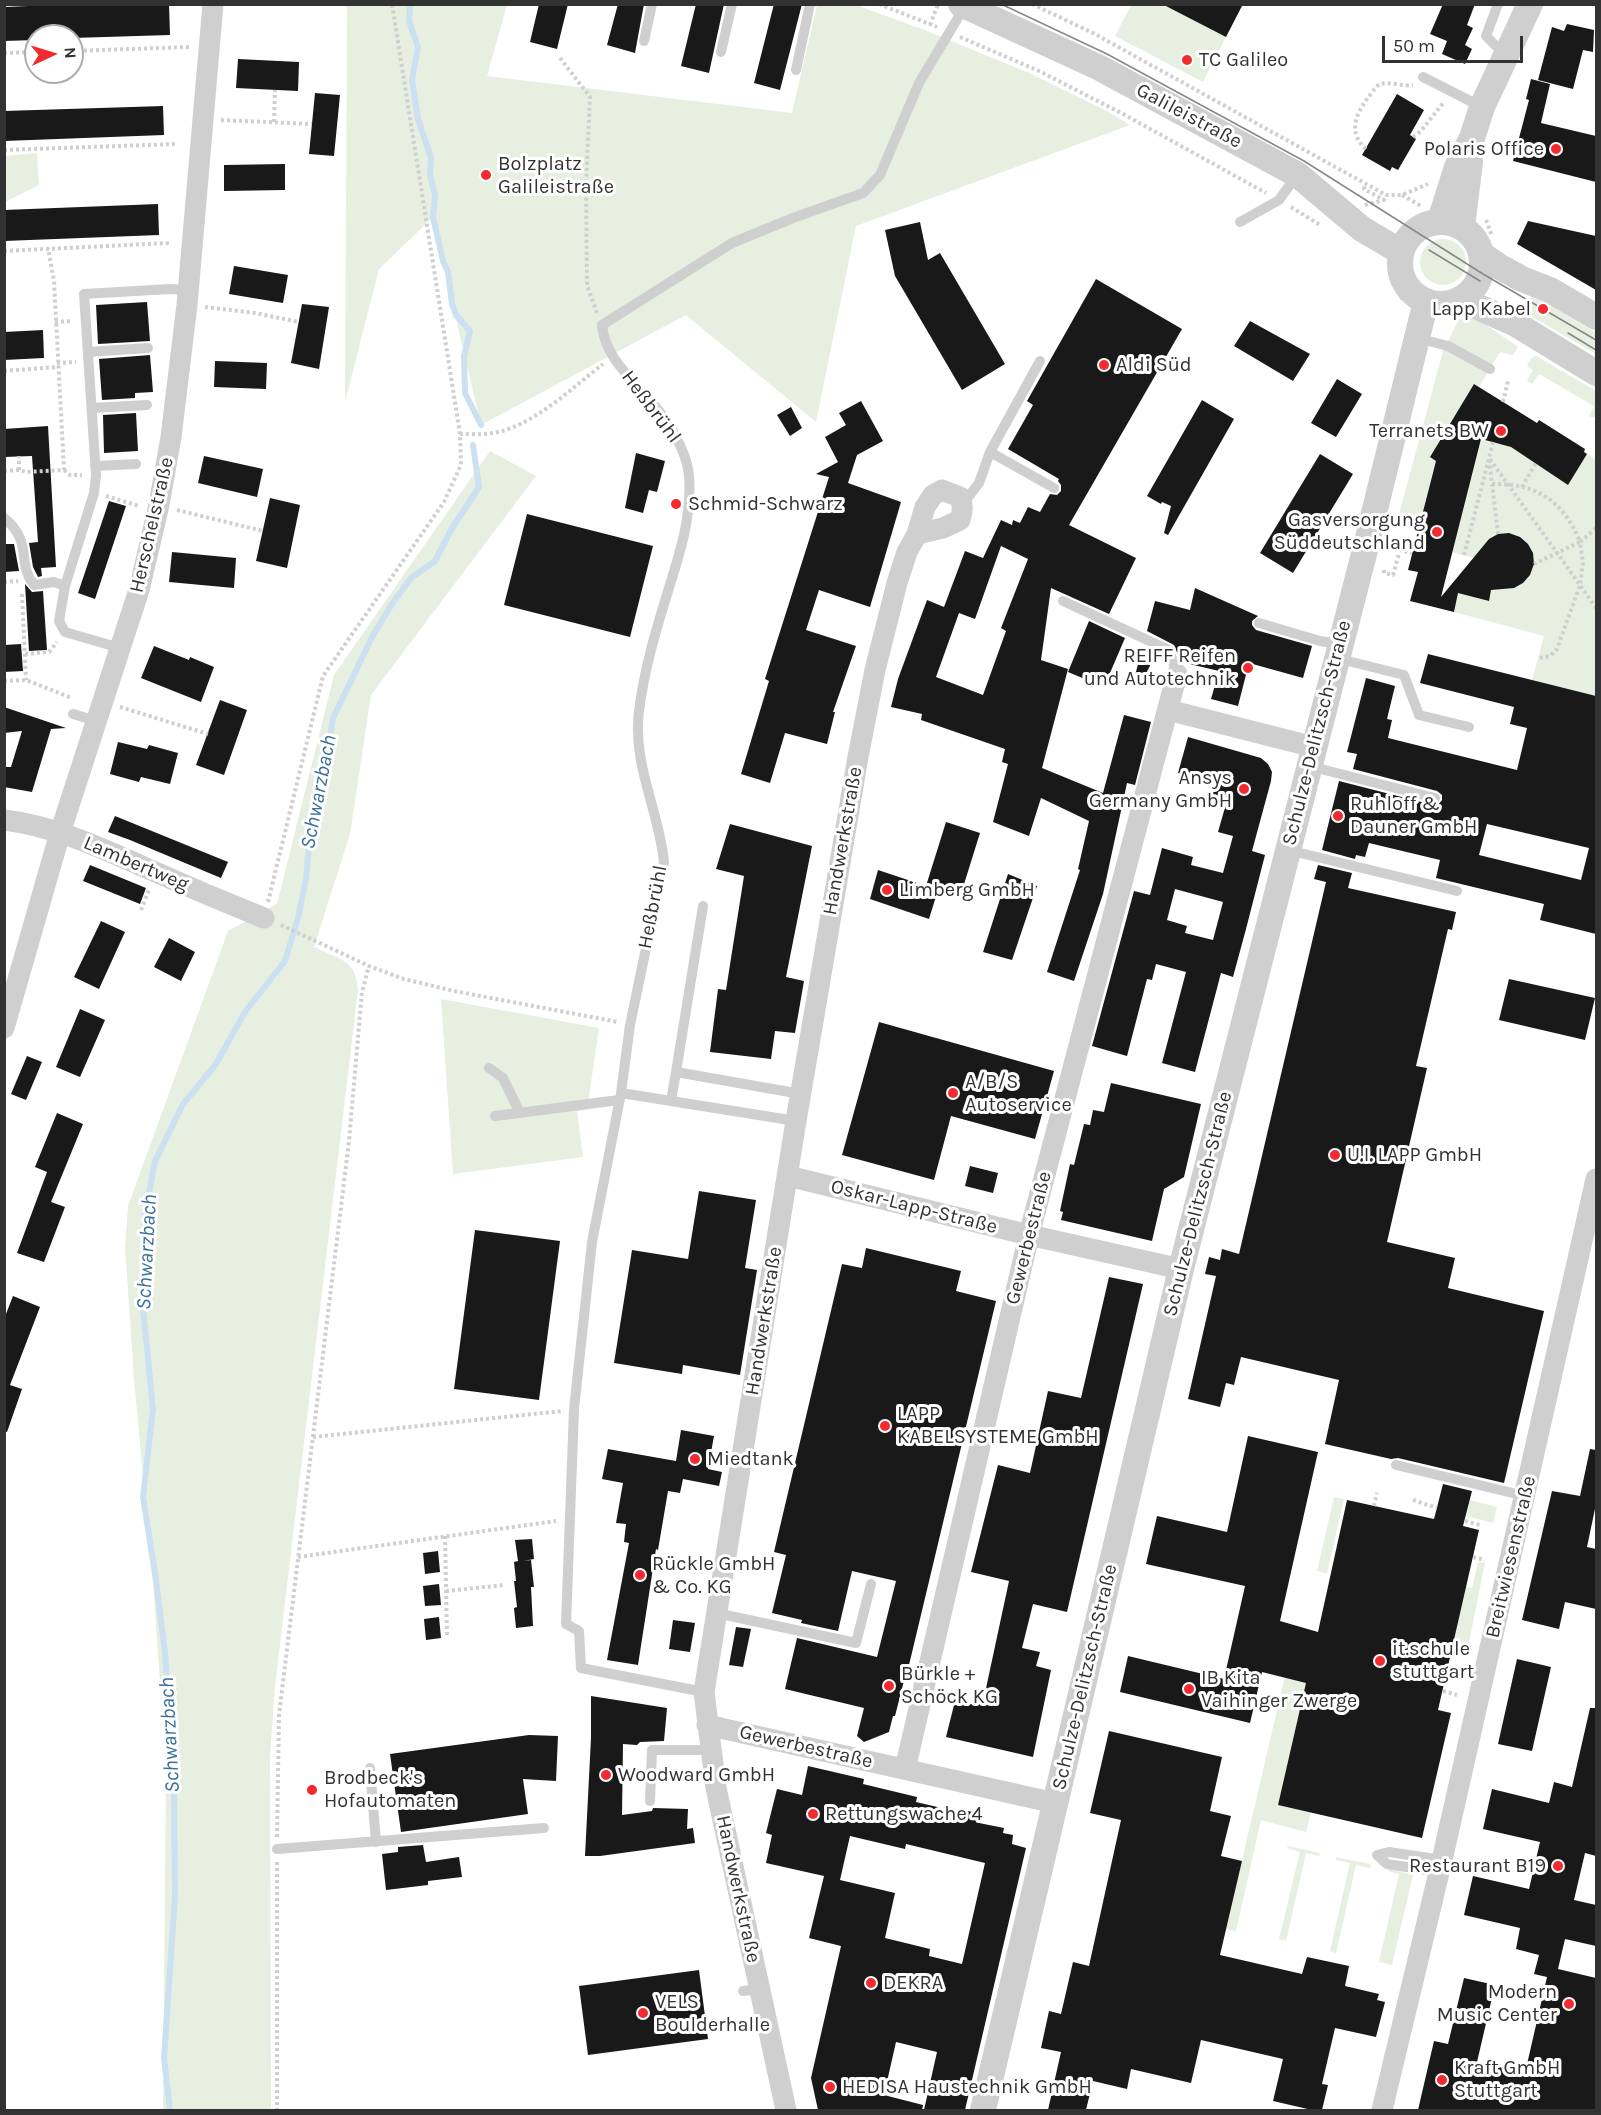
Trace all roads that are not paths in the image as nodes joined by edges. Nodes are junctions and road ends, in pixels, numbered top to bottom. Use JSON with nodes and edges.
{"nodes":[{"id":1,"x":213,"y":4,"type":"edge"},
{"id":2,"x":652,"y":4,"type":"edge"},
{"id":3,"x":732,"y":4,"type":"edge"},
{"id":4,"x":810,"y":4,"type":"edge"},
{"id":5,"x":1498,"y":4,"type":"edge"},
{"id":6,"x":1530,"y":4,"type":"edge"},
{"id":7,"x":963,"y":5,"type":"edge"},
{"id":8,"x":644,"y":40,"type":"dead end"},
{"id":9,"x":721,"y":52,"type":"dead end"},
{"id":10,"x":1506,"y":56,"type":"junction"},
{"id":11,"x":796,"y":70,"type":"dead end"},
{"id":12,"x":1423,"y":77,"type":"road end"},
{"id":13,"x":1482,"y":107,"type":"junction"},
{"id":14,"x":1472,"y":138,"type":"junction"},
{"id":15,"x":1298,"y":175,"type":"junction"},
{"id":16,"x":1240,"y":222,"type":"dead end"},
{"id":17,"x":1451,"y":224,"type":"junction"},
{"id":18,"x":1487,"y":246,"type":"junction"},
{"id":19,"x":1394,"y":259,"type":"junction"},
{"id":20,"x":187,"y":298,"type":"junction"},
{"id":21,"x":1460,"y":299,"type":"junction"},
{"id":22,"x":1415,"y":305,"type":"junction"},
{"id":23,"x":1596,"y":317,"type":"edge"},
{"id":24,"x":1417,"y":338,"type":"junction"},
{"id":25,"x":148,"y":348,"type":"dead end"},
{"id":26,"x":88,"y":352,"type":"junction"},
{"id":27,"x":1040,"y":361,"type":"dead end"},
{"id":28,"x":1490,"y":369,"type":"dead end"},
{"id":29,"x":1596,"y":373,"type":"edge"},
{"id":30,"x":147,"y":405,"type":"dead end"},
{"id":31,"x":92,"y":408,"type":"junction"},
{"id":32,"x":990,"y":452,"type":"junction"},
{"id":33,"x":136,"y":464,"type":"dead end"},
{"id":34,"x":96,"y":470,"type":"junction"},
{"id":35,"x":1053,"y":488,"type":"dead end"},
{"id":36,"x":963,"y":504,"type":"junction"},
{"id":37,"x":4,"y":518,"type":"edge"},
{"id":38,"x":917,"y":534,"type":"junction"},
{"id":39,"x":65,"y":586,"type":"junction"},
{"id":40,"x":1063,"y":601,"type":"dead end"},
{"id":41,"x":1259,"y":622,"type":"dead end"},
{"id":42,"x":120,"y":648,"type":"junction"},
{"id":43,"x":1338,"y":651,"type":"junction"},
{"id":44,"x":1177,"y":674,"type":"joint"},
{"id":45,"x":1168,"y":710,"type":"junction"},
{"id":46,"x":99,"y":712,"type":"junction"},
{"id":47,"x":73,"y":714,"type":"dead end"},
{"id":48,"x":1469,"y":727,"type":"dead end"},
{"id":49,"x":1311,"y":757,"type":"junction"},
{"id":50,"x":1435,"y":798,"type":"dead end"},
{"id":51,"x":4,"y":820,"type":"edge"},
{"id":52,"x":60,"y":832,"type":"junction"},
{"id":53,"x":1287,"y":850,"type":"junction"},
{"id":54,"x":1457,"y":891,"type":"dead end"},
{"id":55,"x":703,"y":906,"type":"dead end"},
{"id":56,"x":274,"y":922,"type":"road end"},
{"id":57,"x":4,"y":1028,"type":"edge"},
{"id":58,"x":489,"y":1068,"type":"dead end"},
{"id":59,"x":676,"y":1072,"type":"junction"},
{"id":60,"x":801,"y":1094,"type":"junction"},
{"id":61,"x":620,"y":1096,"type":"junction"},
{"id":62,"x":671,"y":1101,"type":"junction"},
{"id":63,"x":520,"y":1113,"type":"junction"},
{"id":64,"x":495,"y":1116,"type":"dead end"},
{"id":65,"x":796,"y":1121,"type":"junction"},
{"id":66,"x":788,"y":1176,"type":"junction"},
{"id":67,"x":1596,"y":1179,"type":"edge"},
{"id":68,"x":1029,"y":1235,"type":"junction"},
{"id":69,"x":1180,"y":1269,"type":"junction"},
{"id":70,"x":1396,"y":1466,"type":"dead end"},
{"id":71,"x":1525,"y":1496,"type":"junction"},
{"id":72,"x":871,"y":1584,"type":"dead end"},
{"id":73,"x":716,"y":1613,"type":"junction"},
{"id":74,"x":704,"y":1692,"type":"junction"},
{"id":75,"x":707,"y":1725,"type":"junction"},
{"id":76,"x":711,"y":1750,"type":"junction"},
{"id":77,"x":370,"y":1768,"type":"dead end"},
{"id":78,"x":905,"y":1769,"type":"junction"},
{"id":79,"x":650,"y":1801,"type":"dead end"},
{"id":80,"x":1055,"y":1803,"type":"junction"},
{"id":81,"x":544,"y":1828,"type":"dead end"},
{"id":82,"x":376,"y":1842,"type":"junction"},
{"id":83,"x":277,"y":1849,"type":"road end"},
{"id":84,"x":786,"y":2110,"type":"edge"},
{"id":85,"x":983,"y":2110,"type":"edge"},
{"id":86,"x":1382,"y":2110,"type":"edge"}],
"edges":[{"from":1,"to":20,"type":"street","name":"Herschelstraße"},
{"from":2,"to":8,"type":"lane"},
{"from":3,"to":9,"type":"lane"},
{"from":4,"to":11,"type":"lane"},
{"from":5,"to":10,"type":"lane"},
{"from":6,"to":10,"type":"street"},
{"from":7,"to":15,"type":"street","name":"Galileistraße"},
{"from":7,"to":61,"type":"lane","name":"Heßbrühl"},
{"from":10,"to":13,"type":"street"},
{"from":12,"to":13,"type":"lane"},
{"from":13,"to":14,"type":"street"},
{"from":14,"to":17,"type":"street"},
{"from":14,"to":17,"type":"street"},
{"from":15,"to":16,"type":"lane"},
{"from":15,"to":19,"type":"street","name":"Galileistraße"},
{"from":17,"to":18,"type":"street"},
{"from":17,"to":19,"type":"street"},
{"from":18,"to":21,"type":"street"},
{"from":18,"to":23,"type":"street"},
{"from":19,"to":22,"type":"street"},
{"from":20,"to":26,"type":"lane"},
{"from":20,"to":42,"type":"street","name":"Herschelstraße"},
{"from":21,"to":22,"type":"street"},
{"from":21,"to":29,"type":"street"},
{"from":22,"to":24,"type":"street","name":"Schulze-Delitzsch-Straße"},
{"from":24,"to":28,"type":"lane"},
{"from":24,"to":43,"type":"street","name":"Schulze-Delitzsch-Straße"},
{"from":25,"to":26,"type":"lane"},
{"from":26,"to":31,"type":"lane"},
{"from":27,"to":32,"type":"lane"},
{"from":30,"to":31,"type":"lane"},
{"from":31,"to":34,"type":"lane"},
{"from":32,"to":35,"type":"lane"},
{"from":32,"to":36,"type":"lane"},
{"from":33,"to":34,"type":"lane"},
{"from":34,"to":39,"type":"lane"},
{"from":36,"to":38,"type":"street"},
{"from":36,"to":38,"type":"street","name":"Handwerkstraße"},
{"from":37,"to":39,"type":"lane"},
{"from":38,"to":60,"type":"street","name":"Handwerkstraße"},
{"from":39,"to":42,"type":"lane"},
{"from":40,"to":44,"type":"lane"},
{"from":41,"to":43,"type":"lane"},
{"from":42,"to":46,"type":"street","name":"Herschelstraße"},
{"from":43,"to":48,"type":"lane"},
{"from":43,"to":49,"type":"street","name":"Schulze-Delitzsch-Straße"},
{"from":44,"to":45,"type":"street","name":"Gewerbestraße"},
{"from":45,"to":49,"type":"street"},
{"from":45,"to":68,"type":"street","name":"Gewerbestraße"},
{"from":46,"to":47,"type":"lane"},
{"from":46,"to":52,"type":"street","name":"Herschelstraße"},
{"from":49,"to":50,"type":"lane"},
{"from":49,"to":53,"type":"street","name":"Schulze-Delitzsch-Straße"},
{"from":51,"to":52,"type":"street","name":"Lambertweg"},
{"from":52,"to":56,"type":"street","name":"Lambertweg"},
{"from":52,"to":57,"type":"street","name":"Herschelstraße"},
{"from":53,"to":54,"type":"lane"},
{"from":53,"to":69,"type":"street","name":"Schulze-Delitzsch-Straße"},
{"from":55,"to":59,"type":"lane"},
{"from":58,"to":63,"type":"lane"},
{"from":59,"to":60,"type":"lane"},
{"from":59,"to":62,"type":"lane"},
{"from":60,"to":65,"type":"street","name":"Handwerkstraße"},
{"from":61,"to":62,"type":"lane"},
{"from":61,"to":63,"type":"lane"},
{"from":61,"to":74,"type":"lane","name":"Heßbrühl"},
{"from":62,"to":65,"type":"lane"},
{"from":63,"to":64,"type":"lane"},
{"from":65,"to":66,"type":"street","name":"Handwerkstraße"},
{"from":66,"to":68,"type":"street","name":"Oskar-Lapp-Straße"},
{"from":66,"to":73,"type":"street","name":"Handwerkstraße"},
{"from":67,"to":71,"type":"street","name":"Breitwiesenstraße"},
{"from":68,"to":69,"type":"street","name":"Oskar-Lapp-Straße"},
{"from":68,"to":78,"type":"street","name":"Gewerbestraße"},
{"from":69,"to":80,"type":"street","name":"Schulze-Delitzsch-Straße"},
{"from":70,"to":71,"type":"lane"},
{"from":71,"to":86,"type":"street","name":"Breitwiesenstraße"},
{"from":72,"to":73,"type":"lane"},
{"from":73,"to":74,"type":"street","name":"Handwerkstraße"},
{"from":74,"to":75,"type":"street","name":"Handwerkstraße"},
{"from":75,"to":76,"type":"street","name":"Handwerkstraße"},
{"from":75,"to":78,"type":"street","name":"Gewerbestraße"},
{"from":76,"to":79,"type":"lane"},
{"from":76,"to":84,"type":"street","name":"Handwerkstraße"},
{"from":77,"to":82,"type":"lane"},
{"from":78,"to":80,"type":"street","name":"Gewerbestraße"},
{"from":80,"to":85,"type":"street","name":"Schulze-Delitzsch-Straße"},
{"from":81,"to":82,"type":"lane"},
{"from":82,"to":83,"type":"lane"}]}
